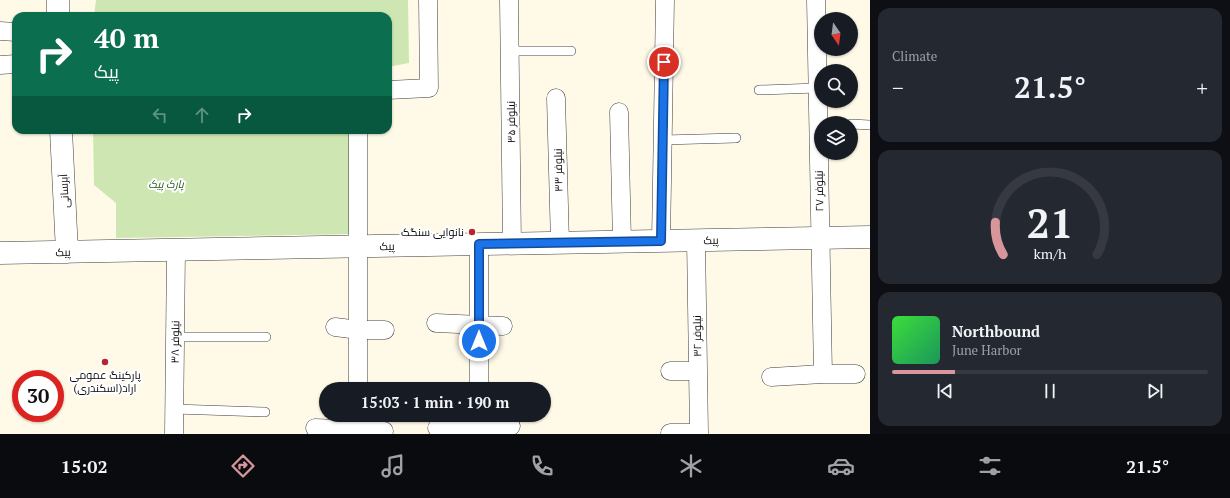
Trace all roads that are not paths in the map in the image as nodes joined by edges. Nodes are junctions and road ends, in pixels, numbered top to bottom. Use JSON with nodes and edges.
{"nodes":[{"id":1,"x":58,"y":0,"type":"edge"},
{"id":2,"x":428,"y":0,"type":"edge"},
{"id":3,"x":510,"y":0,"type":"edge"},
{"id":4,"x":665,"y":0,"type":"edge"},
{"id":5,"x":816,"y":0,"type":"edge"},
{"id":6,"x":58,"y":12,"type":"edge"},
{"id":7,"x":0,"y":31,"type":"edge"},
{"id":8,"x":12,"y":32,"type":"edge"},
{"id":9,"x":571,"y":50,"type":"dead end"},
{"id":10,"x":510,"y":51,"type":"junction"},
{"id":11,"x":12,"y":64,"type":"edge"},
{"id":12,"x":817,"y":64,"type":"edge"},
{"id":13,"x":0,"y":65,"type":"edge"},
{"id":14,"x":814,"y":88,"type":"edge"},
{"id":15,"x":392,"y":90,"type":"edge"},
{"id":16,"x":759,"y":90,"type":"dead end"},
{"id":17,"x":556,"y":98,"type":"dead end"},
{"id":18,"x":619,"y":112,"type":"dead end"},
{"id":19,"x":858,"y":124,"type":"edge"},
{"id":20,"x":870,"y":125,"type":"edge"},
{"id":21,"x":62,"y":134,"type":"edge"},
{"id":22,"x":358,"y":134,"type":"edge"},
{"id":23,"x":736,"y":138,"type":"dead end"},
{"id":24,"x":663,"y":140,"type":"junction"},
{"id":25,"x":819,"y":160,"type":"edge"},
{"id":26,"x":870,"y":237,"type":"edge"},
{"id":27,"x":820,"y":238,"type":"junction"},
{"id":28,"x":696,"y":240,"type":"junction"},
{"id":29,"x":661,"y":241,"type":"junction"},
{"id":30,"x":622,"y":242,"type":"junction"},
{"id":31,"x":560,"y":243,"type":"junction"},
{"id":32,"x":479,"y":244,"type":"junction"},
{"id":33,"x":512,"y":244,"type":"junction"},
{"id":34,"x":359,"y":246,"type":"junction"},
{"id":35,"x":176,"y":250,"type":"junction"},
{"id":36,"x":67,"y":252,"type":"junction"},
{"id":37,"x":0,"y":253,"type":"edge"},
{"id":38,"x":436,"y":323,"type":"dead end"},
{"id":39,"x":479,"y":325,"type":"junction"},
{"id":40,"x":503,"y":326,"type":"dead end"},
{"id":41,"x":335,"y":327,"type":"dead end"},
{"id":42,"x":359,"y":330,"type":"junction"},
{"id":43,"x":385,"y":330,"type":"dead end"},
{"id":44,"x":175,"y":337,"type":"junction"},
{"id":45,"x":266,"y":337,"type":"dead end"},
{"id":46,"x":670,"y":371,"type":"dead end"},
{"id":47,"x":698,"y":372,"type":"junction"},
{"id":48,"x":823,"y":374,"type":"junction"},
{"id":49,"x":856,"y":374,"type":"dead end"},
{"id":50,"x":771,"y":377,"type":"dead end"},
{"id":51,"x":358,"y":382,"type":"edge"},
{"id":52,"x":479,"y":382,"type":"edge"},
{"id":53,"x":174,"y":409,"type":"junction"},
{"id":54,"x":265,"y":412,"type":"dead end"},
{"id":55,"x":358,"y":422,"type":"edge"},
{"id":56,"x":473,"y":422,"type":"edge"},
{"id":57,"x":485,"y":422,"type":"edge"},
{"id":58,"x":511,"y":426,"type":"dead end"},
{"id":59,"x":315,"y":428,"type":"dead end"},
{"id":60,"x":437,"y":428,"type":"dead end"},
{"id":61,"x":384,"y":431,"type":"dead end"},
{"id":62,"x":670,"y":433,"type":"dead end"},
{"id":63,"x":174,"y":434,"type":"edge"}],
"edges":[{"from":1,"to":6,"type":"street"},
{"from":2,"to":15,"type":"street"},
{"from":3,"to":10,"type":"street","name":"نیلوفر ۳۵"},
{"from":4,"to":24,"type":"street"},
{"from":5,"to":12,"type":"street","name":"نیلوفر ۲۷"},
{"from":7,"to":8,"type":"street"},
{"from":9,"to":10,"type":"lane"},
{"from":10,"to":33,"type":"street","name":"نیلوفر ۳۵"},
{"from":11,"to":13,"type":"street"},
{"from":14,"to":16,"type":"lane"},
{"from":17,"to":31,"type":"street","name":"نیلوفر ۳۳"},
{"from":18,"to":30,"type":"street"},
{"from":19,"to":20,"type":"lane"},
{"from":21,"to":36,"type":"street","name":"آبرسانی"},
{"from":22,"to":34,"type":"street"},
{"from":23,"to":24,"type":"lane"},
{"from":24,"to":29,"type":"street"},
{"from":25,"to":27,"type":"street","name":"نیلوفر ۲۷"},
{"from":26,"to":27,"type":"street","name":"پیک"},
{"from":27,"to":28,"type":"street","name":"پیک"},
{"from":27,"to":48,"type":"street","name":"نیلوفر ۲۷"},
{"from":28,"to":29,"type":"street","name":"پیک"},
{"from":28,"to":47,"type":"street","name":"نیلوفر ۳۲"},
{"from":29,"to":30,"type":"street","name":"پیک"},
{"from":30,"to":31,"type":"street","name":"پیک"},
{"from":31,"to":33,"type":"street","name":"پیک"},
{"from":32,"to":33,"type":"street","name":"پیک"},
{"from":32,"to":34,"type":"street","name":"پیک"},
{"from":32,"to":39,"type":"street"},
{"from":34,"to":35,"type":"street","name":"پیک"},
{"from":34,"to":42,"type":"street"},
{"from":35,"to":36,"type":"street","name":"پیک"},
{"from":35,"to":44,"type":"street","name":"نیلوفر ۳۸"},
{"from":36,"to":37,"type":"street","name":"پیک"},
{"from":38,"to":39,"type":"street"},
{"from":39,"to":40,"type":"street"},
{"from":39,"to":52,"type":"street"},
{"from":41,"to":42,"type":"street"},
{"from":42,"to":43,"type":"street"},
{"from":42,"to":51,"type":"street"},
{"from":44,"to":45,"type":"lane"},
{"from":44,"to":53,"type":"street","name":"نیلوفر ۳۸"},
{"from":46,"to":47,"type":"street"},
{"from":47,"to":62,"type":"street","name":"نیلوفر ۳۲"},
{"from":48,"to":49,"type":"street"},
{"from":48,"to":50,"type":"street"},
{"from":53,"to":54,"type":"lane"},
{"from":53,"to":63,"type":"street","name":"نیلوفر ۳۸"},
{"from":55,"to":59,"type":"street"},
{"from":55,"to":61,"type":"street"},
{"from":56,"to":60,"type":"street"},
{"from":57,"to":58,"type":"street"}]}
